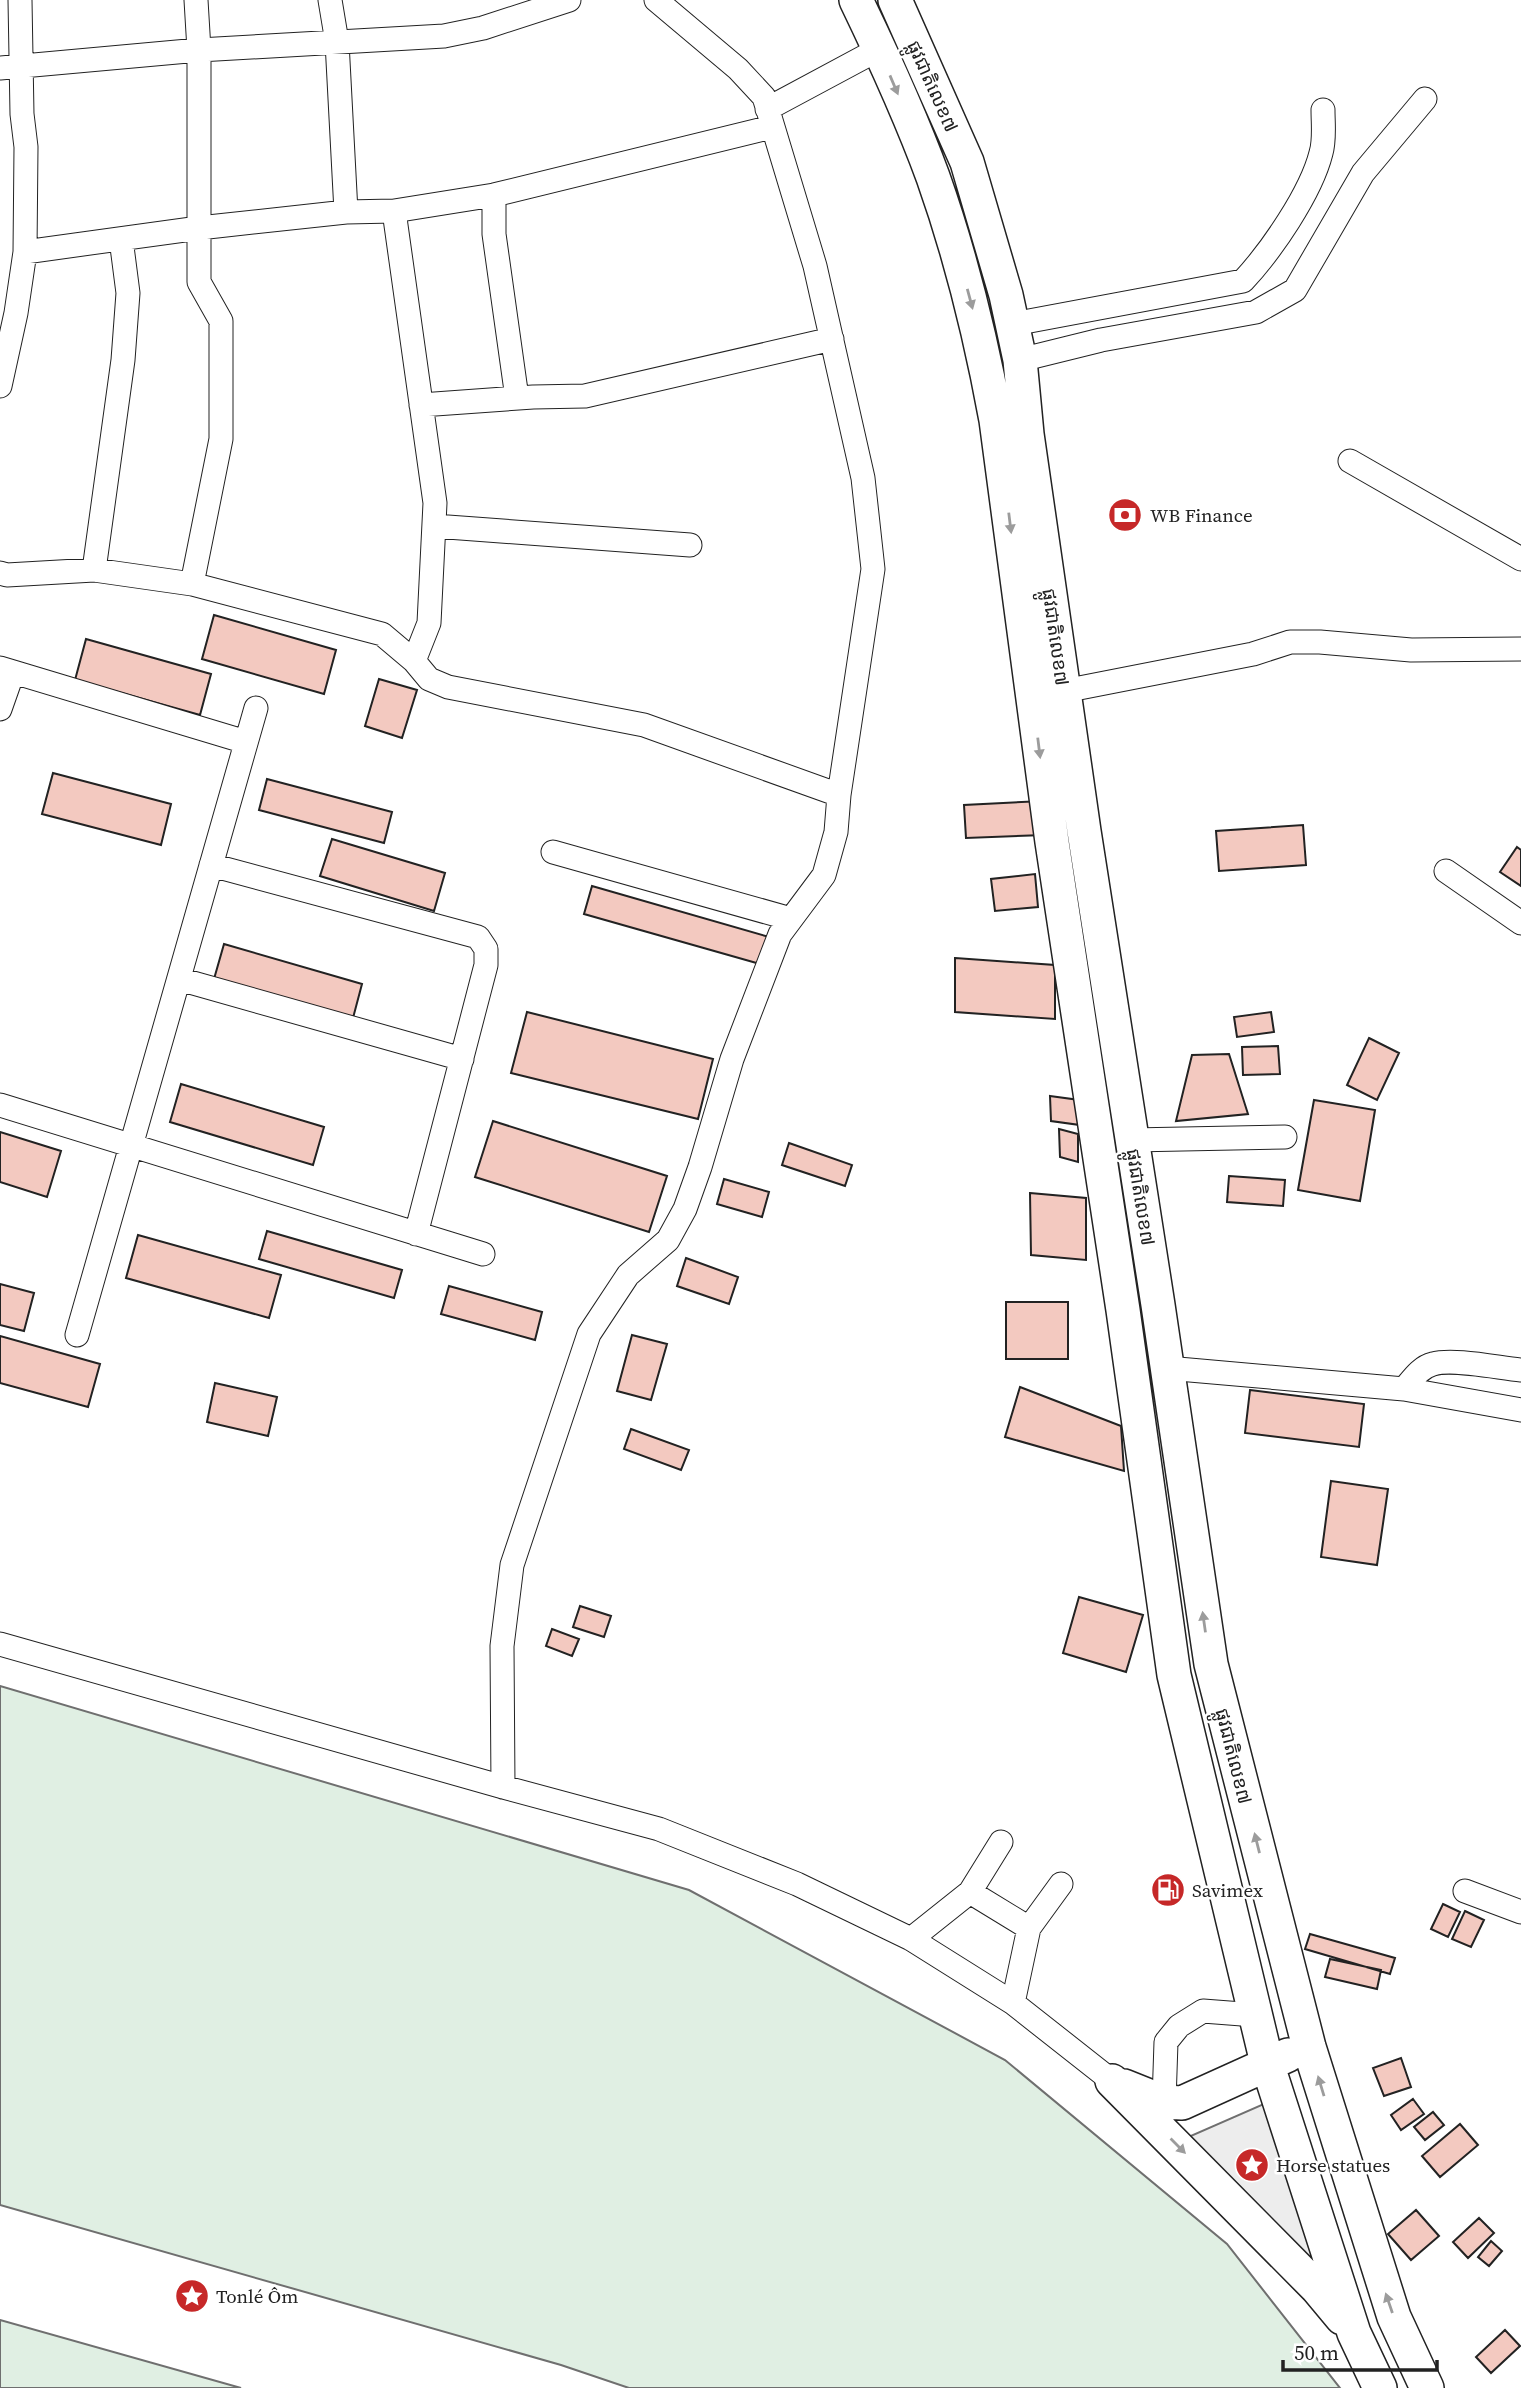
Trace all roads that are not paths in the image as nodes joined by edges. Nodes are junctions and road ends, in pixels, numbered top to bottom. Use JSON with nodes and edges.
{"nodes":[{"id":1,"x":20,"y":0,"type":"edge"},
{"id":2,"x":196,"y":0,"type":"edge"},
{"id":3,"x":330,"y":0,"type":"edge"},
{"id":4,"x":569,"y":0,"type":"edge"},
{"id":5,"x":656,"y":0,"type":"edge"},
{"id":6,"x":856,"y":0,"type":"edge"},
{"id":7,"x":895,"y":0,"type":"edge"},
{"id":8,"x":337,"y":42,"type":"junction"},
{"id":9,"x":879,"y":49,"type":"junction"},
{"id":10,"x":199,"y":50,"type":"junction"},
{"id":11,"x":11,"y":67,"type":"edge"},
{"id":12,"x":1425,"y":99,"type":"dead end"},
{"id":13,"x":1323,"y":110,"type":"dead end"},
{"id":14,"x":770,"y":118,"type":"junction"},
{"id":15,"x":494,"y":195,"type":"junction"},
{"id":16,"x":394,"y":211,"type":"junction"},
{"id":17,"x":346,"y":212,"type":"junction"},
{"id":18,"x":199,"y":228,"type":"junction"},
{"id":19,"x":121,"y":239,"type":"junction"},
{"id":20,"x":26,"y":252,"type":"junction"},
{"id":21,"x":8,"y":309,"type":"edge"},
{"id":22,"x":1013,"y":324,"type":"junction"},
{"id":23,"x":832,"y":339,"type":"junction"},
{"id":24,"x":1020,"y":360,"type":"junction"},
{"id":25,"x":0,"y":386,"type":"edge"},
{"id":26,"x":517,"y":398,"type":"junction"},
{"id":27,"x":422,"y":405,"type":"junction"},
{"id":28,"x":1350,"y":461,"type":"dead end"},
{"id":29,"x":434,"y":526,"type":"junction"},
{"id":30,"x":690,"y":545,"type":"dead end"},
{"id":31,"x":1521,"y":559,"type":"edge"},
{"id":32,"x":94,"y":569,"type":"junction"},
{"id":33,"x":0,"y":573,"type":"edge"},
{"id":34,"x":191,"y":584,"type":"junction"},
{"id":35,"x":1521,"y":649,"type":"edge"},
{"id":36,"x":414,"y":661,"type":"junction"},
{"id":37,"x":6,"y":670,"type":"edge"},
{"id":38,"x":1064,"y":691,"type":"junction"},
{"id":39,"x":256,"y":708,"type":"dead end"},
{"id":40,"x":0,"y":709,"type":"edge"},
{"id":41,"x":246,"y":742,"type":"junction"},
{"id":42,"x":839,"y":795,"type":"junction"},
{"id":43,"x":1084,"y":831,"type":"junction"},
{"id":44,"x":1052,"y":842,"type":"junction"},
{"id":45,"x":553,"y":852,"type":"dead end"},
{"id":46,"x":211,"y":865,"type":"junction"},
{"id":47,"x":1446,"y":871,"type":"dead end"},
{"id":48,"x":791,"y":919,"type":"junction"},
{"id":49,"x":1521,"y":923,"type":"edge"},
{"id":50,"x":179,"y":979,"type":"junction"},
{"id":51,"x":462,"y":1059,"type":"junction"},
{"id":52,"x":0,"y":1105,"type":"edge"},
{"id":53,"x":1285,"y":1137,"type":"dead end"},
{"id":54,"x":1132,"y":1140,"type":"junction"},
{"id":55,"x":132,"y":1146,"type":"junction"},
{"id":56,"x":416,"y":1234,"type":"junction"},
{"id":57,"x":482,"y":1254,"type":"dead end"},
{"id":58,"x":1158,"y":1305,"type":"junction"},
{"id":59,"x":1123,"y":1310,"type":"junction"},
{"id":60,"x":77,"y":1335,"type":"dead end"},
{"id":61,"x":1167,"y":1368,"type":"junction"},
{"id":62,"x":1521,"y":1370,"type":"edge"},
{"id":63,"x":1405,"y":1389,"type":"junction"},
{"id":64,"x":1521,"y":1410,"type":"edge"},
{"id":65,"x":0,"y":1644,"type":"edge"},
{"id":66,"x":1211,"y":1664,"type":"junction"},
{"id":67,"x":1174,"y":1675,"type":"junction"},
{"id":68,"x":503,"y":1787,"type":"junction"},
{"id":69,"x":1001,"y":1842,"type":"dead end"},
{"id":70,"x":1062,"y":1884,"type":"dead end"},
{"id":71,"x":1465,"y":1891,"type":"dead end"},
{"id":72,"x":970,"y":1892,"type":"junction"},
{"id":73,"x":1521,"y":1912,"type":"edge"},
{"id":74,"x":1029,"y":1928,"type":"junction"},
{"id":75,"x":911,"y":1939,"type":"junction"},
{"id":76,"x":1013,"y":2003,"type":"junction"},
{"id":77,"x":1255,"y":2015,"type":"junction"},
{"id":78,"x":1309,"y":2047,"type":"junction"},
{"id":79,"x":1268,"y":2063,"type":"junction"},
{"id":80,"x":1112,"y":2081,"type":"junction"},
{"id":81,"x":1164,"y":2102,"type":"junction"},
{"id":82,"x":1354,"y":2333,"type":"junction"},
{"id":83,"x":1380,"y":2388,"type":"edge"},
{"id":84,"x":1427,"y":2388,"type":"edge"}],
"edges":[{"from":1,"to":11,"type":"street"},
{"from":2,"to":10,"type":"street"},
{"from":3,"to":8,"type":"street"},
{"from":4,"to":8,"type":"street"},
{"from":5,"to":14,"type":"street"},
{"from":6,"to":9,"type":"highway","name":"ផ្លូវជាតិលេខ៧"},
{"from":7,"to":22,"type":"highway","name":"ផ្លូវជាតិលេខ៧"},
{"from":8,"to":10,"type":"street"},
{"from":8,"to":17,"type":"street"},
{"from":9,"to":14,"type":"street"},
{"from":9,"to":44,"type":"highway","name":"ផ្លូវជាតិលេខ៧","one_way":true},
{"from":10,"to":11,"type":"street"},
{"from":10,"to":18,"type":"street"},
{"from":11,"to":20,"type":"street"},
{"from":12,"to":24,"type":"street"},
{"from":13,"to":22,"type":"street"},
{"from":14,"to":15,"type":"street"},
{"from":14,"to":23,"type":"street"},
{"from":15,"to":16,"type":"street"},
{"from":15,"to":26,"type":"street"},
{"from":16,"to":17,"type":"street"},
{"from":16,"to":27,"type":"street"},
{"from":17,"to":18,"type":"street"},
{"from":18,"to":19,"type":"street"},
{"from":18,"to":34,"type":"street"},
{"from":19,"to":20,"type":"street"},
{"from":19,"to":32,"type":"street"},
{"from":20,"to":21,"type":"street"},
{"from":21,"to":25,"type":"street"},
{"from":22,"to":24,"type":"highway","name":"ផ្លូវជាតិលេខ៧"},
{"from":23,"to":26,"type":"street"},
{"from":23,"to":42,"type":"street"},
{"from":24,"to":38,"type":"highway","name":"ផ្លូវជាតិលេខ៧"},
{"from":26,"to":27,"type":"street"},
{"from":27,"to":29,"type":"street"},
{"from":28,"to":31,"type":"street"},
{"from":29,"to":30,"type":"street"},
{"from":29,"to":36,"type":"street"},
{"from":32,"to":33,"type":"street"},
{"from":32,"to":34,"type":"street"},
{"from":34,"to":36,"type":"street"},
{"from":35,"to":38,"type":"street"},
{"from":36,"to":42,"type":"street"},
{"from":37,"to":40,"type":"street"},
{"from":37,"to":41,"type":"street"},
{"from":38,"to":43,"type":"highway","name":"ផ្លូវជាតិលេខ៧"},
{"from":39,"to":41,"type":"street"},
{"from":41,"to":46,"type":"street"},
{"from":42,"to":48,"type":"street"},
{"from":43,"to":44,"type":"highway"},
{"from":43,"to":54,"type":"highway","name":"ផ្លូវជាតិលេខ៧"},
{"from":44,"to":59,"type":"highway","name":"ផ្លូវជាតិលេខ៧"},
{"from":45,"to":48,"type":"street"},
{"from":46,"to":50,"type":"street"},
{"from":46,"to":51,"type":"street"},
{"from":47,"to":49,"type":"street"},
{"from":48,"to":68,"type":"street"},
{"from":50,"to":51,"type":"street"},
{"from":50,"to":55,"type":"street"},
{"from":51,"to":56,"type":"street"},
{"from":52,"to":55,"type":"street"},
{"from":53,"to":54,"type":"street"},
{"from":54,"to":58,"type":"highway","name":"ផ្លូវជាតិលេខ៧"},
{"from":55,"to":56,"type":"street"},
{"from":55,"to":60,"type":"street"},
{"from":56,"to":57,"type":"street"},
{"from":58,"to":59,"type":"highway"},
{"from":58,"to":61,"type":"highway","name":"ផ្លូវជាតិលេខ៧"},
{"from":59,"to":67,"type":"highway","name":"ផ្លូវជាតិលេខ៧"},
{"from":61,"to":63,"type":"street"},
{"from":66,"to":61,"type":"highway","name":"ផ្លូវជាតិលេខ៧","one_way":true},
{"from":62,"to":63,"type":"street"},
{"from":63,"to":64,"type":"street"},
{"from":65,"to":68,"type":"street"},
{"from":66,"to":67,"type":"highway"},
{"from":78,"to":66,"type":"highway","name":"ផ្លូវជាតិលេខ៧","one_way":true},
{"from":67,"to":77,"type":"highway","name":"ផ្លូវជាតិលេខ៧"},
{"from":68,"to":75,"type":"street"},
{"from":69,"to":72,"type":"street"},
{"from":70,"to":74,"type":"street"},
{"from":71,"to":73,"type":"street"},
{"from":72,"to":74,"type":"street"},
{"from":72,"to":75,"type":"street"},
{"from":74,"to":76,"type":"street"},
{"from":75,"to":76,"type":"street"},
{"from":76,"to":80,"type":"street"},
{"from":77,"to":79,"type":"highway","name":"ផ្លូវជាតិលេខ៧"},
{"from":77,"to":81,"type":"street"},
{"from":78,"to":79,"type":"highway"},
{"from":84,"to":78,"type":"highway","name":"ផ្លូវជាតិលេខ៧","one_way":true},
{"from":79,"to":81,"type":"highway"},
{"from":79,"to":82,"type":"highway","name":"ផ្លូវជាតិលេខ៧"},
{"from":80,"to":81,"type":"highway"},
{"from":80,"to":82,"type":"highway","one_way":true},
{"from":82,"to":83,"type":"highway","name":"ផ្លូវជាតិលេខ៧"}]}
